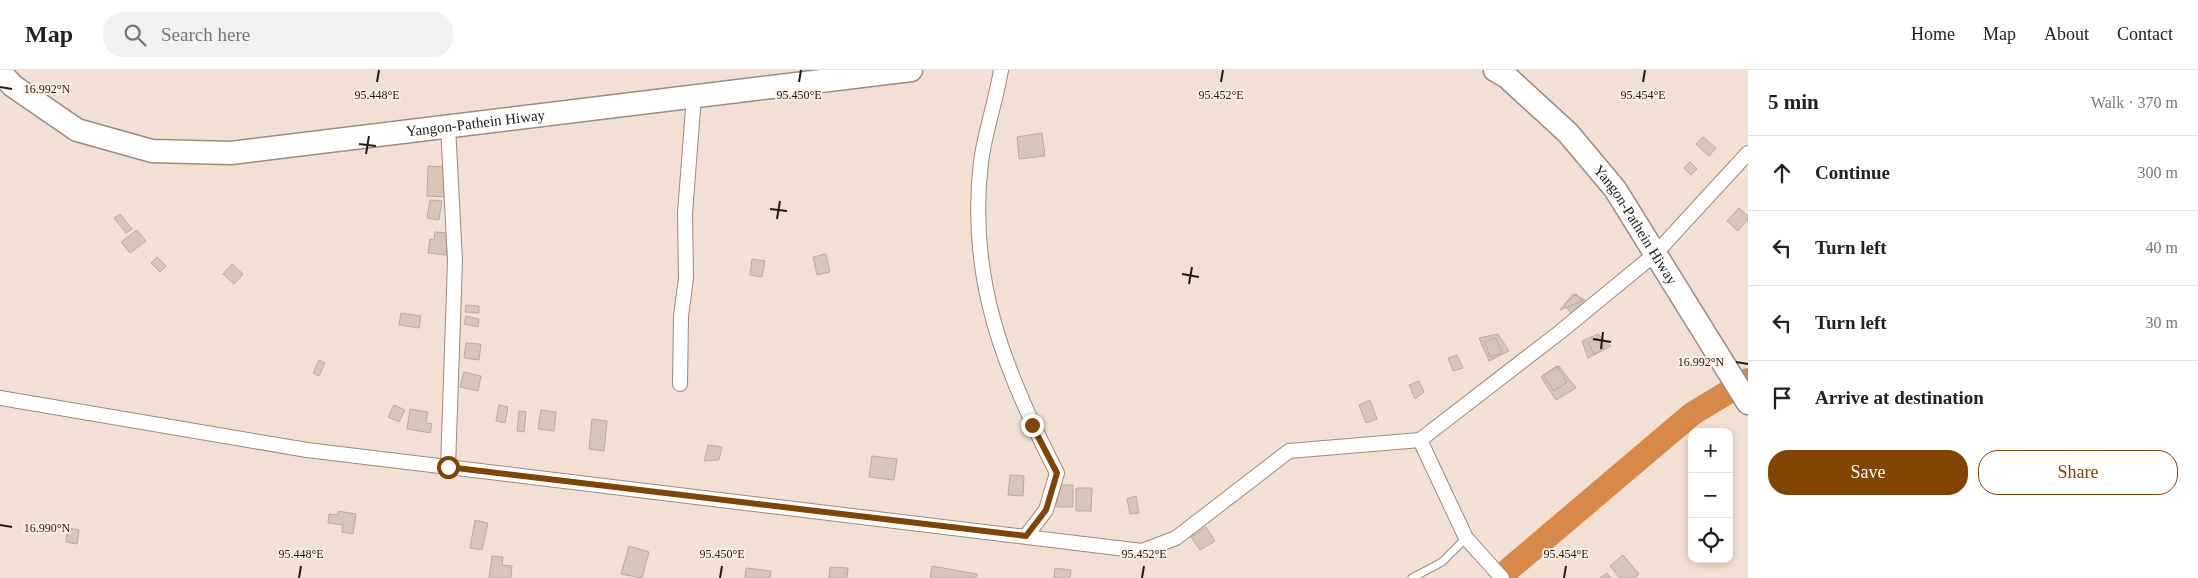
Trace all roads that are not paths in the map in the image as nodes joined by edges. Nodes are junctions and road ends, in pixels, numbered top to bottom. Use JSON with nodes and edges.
{"nodes":[{"id":1,"x":911,"y":70,"type":"edge"},
{"id":2,"x":1000,"y":70,"type":"edge"},
{"id":3,"x":1495,"y":70,"type":"edge"},
{"id":4,"x":0,"y":72,"type":"edge"},
{"id":5,"x":694,"y":96,"type":"junction"},
{"id":6,"x":448,"y":126,"type":"junction"},
{"id":7,"x":1748,"y":153,"type":"edge"},
{"id":8,"x":1655,"y":254,"type":"junction"},
{"id":9,"x":680,"y":384,"type":"dead end"},
{"id":10,"x":0,"y":398,"type":"edge"},
{"id":11,"x":1748,"y":403,"type":"edge"},
{"id":12,"x":1420,"y":440,"type":"junction"},
{"id":13,"x":448,"y":467,"type":"junction"},
{"id":14,"x":1026,"y":536,"type":"junction"},
{"id":15,"x":1466,"y":538,"type":"junction"},
{"id":16,"x":1412,"y":578,"type":"edge"},
{"id":17,"x":1502,"y":578,"type":"edge"}],
"edges":[{"from":1,"to":5,"type":"highway","name":"Yangon-Pathein Hiway"},
{"from":2,"to":14,"type":"street"},
{"from":3,"to":8,"type":"highway","name":"Yangon-Pathein Hiway"},
{"from":4,"to":6,"type":"highway","name":"Yangon-Pathein Hiway"},
{"from":5,"to":6,"type":"highway","name":"Yangon-Pathein Hiway"},
{"from":5,"to":9,"type":"street"},
{"from":6,"to":13,"type":"street"},
{"from":7,"to":8,"type":"street"},
{"from":8,"to":11,"type":"highway","name":"Yangon-Pathein Hiway"},
{"from":8,"to":12,"type":"street"},
{"from":10,"to":13,"type":"street"},
{"from":12,"to":14,"type":"street"},
{"from":12,"to":15,"type":"street"},
{"from":13,"to":14,"type":"street"},
{"from":15,"to":16,"type":"lane"},
{"from":15,"to":17,"type":"street"}]}
